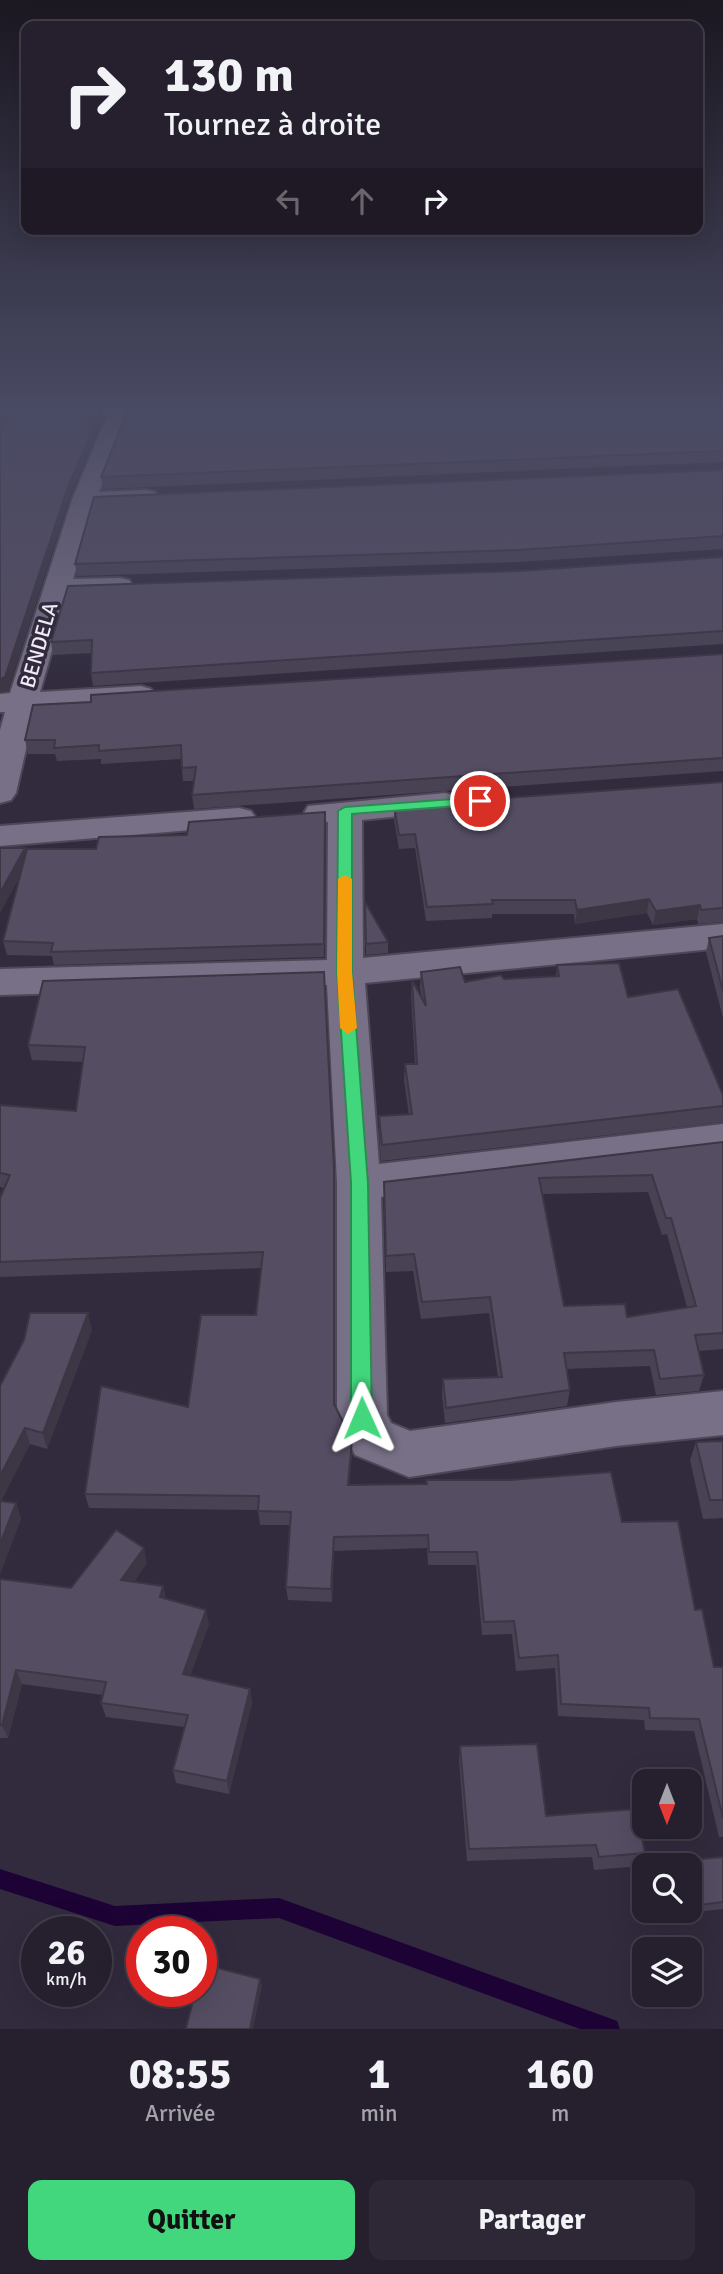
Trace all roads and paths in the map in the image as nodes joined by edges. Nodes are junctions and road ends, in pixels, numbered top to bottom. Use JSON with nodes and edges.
{"nodes":[{"id":1,"x":83,"y":499,"type":"joint"},
{"id":2,"x":92,"y":499,"type":"edge"},
{"id":3,"x":150,"y":585,"type":"edge"},
{"id":4,"x":55,"y":588,"type":"junction"},
{"id":5,"x":175,"y":693,"type":"edge"},
{"id":6,"x":11,"y":703,"type":"edge"},
{"id":7,"x":0,"y":793,"type":"edge"},
{"id":8,"x":480,"y":801,"type":"edge"},
{"id":9,"x":345,"y":811,"type":"junction"},
{"id":10,"x":0,"y":836,"type":"edge"},
{"id":11,"x":723,"y":936,"type":"edge"},
{"id":12,"x":345,"y":972,"type":"junction"},
{"id":13,"x":0,"y":982,"type":"edge"},
{"id":14,"x":723,"y":1140,"type":"edge"},
{"id":15,"x":359,"y":1183,"type":"junction"},
{"id":16,"x":723,"y":1413,"type":"edge"}],
"edges":[{"from":1,"to":2,"type":"street"},
{"from":1,"to":4,"type":"street","name":"BENDELA"},
{"from":3,"to":4,"type":"street"},
{"from":4,"to":6,"type":"street","name":"BENDELA"},
{"from":5,"to":6,"type":"street"},
{"from":6,"to":7,"type":"street","name":"BENDELA"},
{"from":8,"to":9,"type":"street"},
{"from":9,"to":10,"type":"street"},
{"from":9,"to":12,"type":"street"},
{"from":11,"to":12,"type":"street"},
{"from":12,"to":13,"type":"street"},
{"from":12,"to":15,"type":"street"},
{"from":14,"to":15,"type":"street"},
{"from":15,"to":16,"type":"street"}]}
